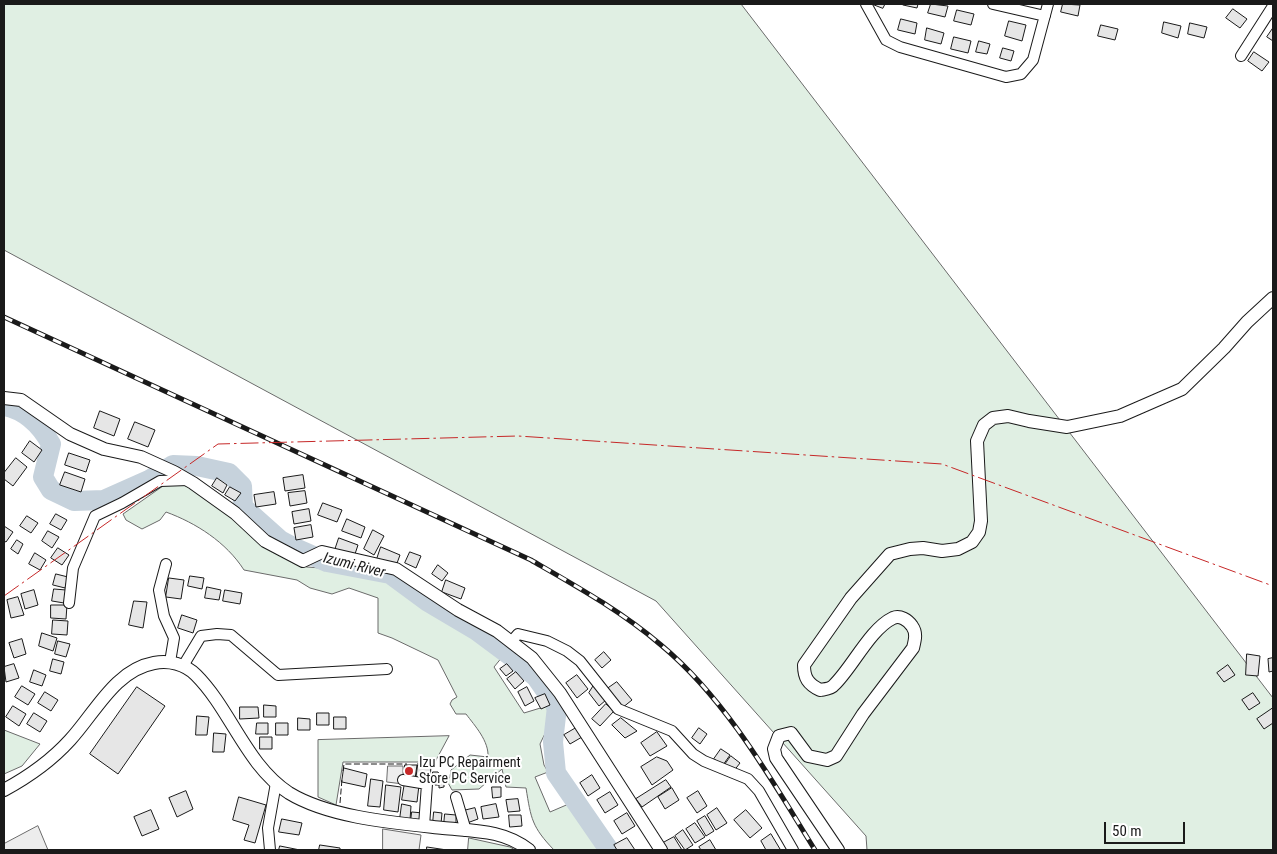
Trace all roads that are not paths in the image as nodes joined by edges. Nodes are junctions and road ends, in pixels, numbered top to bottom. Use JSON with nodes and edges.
{"nodes":[{"id":1,"x":866,"y":4,"type":"edge"},
{"id":2,"x":993,"y":4,"type":"edge"},
{"id":3,"x":1048,"y":4,"type":"edge"},
{"id":4,"x":1273,"y":6,"type":"edge"},
{"id":5,"x":1045,"y":16,"type":"junction"},
{"id":6,"x":1241,"y":56,"type":"dead end"},
{"id":7,"x":1273,"y":298,"type":"edge"},
{"id":8,"x":4,"y":398,"type":"edge"},
{"id":9,"x":188,"y":480,"type":"junction"},
{"id":10,"x":166,"y":564,"type":"dead end"},
{"id":11,"x":69,"y":603,"type":"dead end"},
{"id":12,"x":511,"y":642,"type":"junction"},
{"id":13,"x":177,"y":664,"type":"junction"},
{"id":14,"x":387,"y":669,"type":"dead end"},
{"id":15,"x":403,"y":780,"type":"dead end"},
{"id":16,"x":276,"y":782,"type":"junction"},
{"id":17,"x":4,"y":790,"type":"edge"},
{"id":18,"x":456,"y":797,"type":"dead end"},
{"id":19,"x":424,"y":826,"type":"junction"},
{"id":20,"x":466,"y":830,"type":"junction"},
{"id":21,"x":270,"y":850,"type":"edge"},
{"id":22,"x":529,"y":850,"type":"edge"},
{"id":23,"x":661,"y":850,"type":"edge"},
{"id":24,"x":794,"y":850,"type":"edge"},
{"id":25,"x":838,"y":850,"type":"edge"}],
"edges":[{"from":1,"to":5,"type":"street"},
{"from":2,"to":5,"type":"street"},
{"from":3,"to":5,"type":"street"},
{"from":4,"to":6,"type":"street"},
{"from":7,"to":25,"type":"street"},
{"from":8,"to":9,"type":"street"},
{"from":9,"to":11,"type":"street"},
{"from":9,"to":12,"type":"street"},
{"from":10,"to":13,"type":"street"},
{"from":12,"to":23,"type":"street"},
{"from":12,"to":24,"type":"street"},
{"from":13,"to":14,"type":"street"},
{"from":13,"to":16,"type":"street"},
{"from":13,"to":17,"type":"street"},
{"from":15,"to":19,"type":"street"},
{"from":16,"to":19,"type":"street"},
{"from":16,"to":21,"type":"street"},
{"from":18,"to":20,"type":"street"},
{"from":19,"to":20,"type":"street"},
{"from":20,"to":22,"type":"street"}]}
